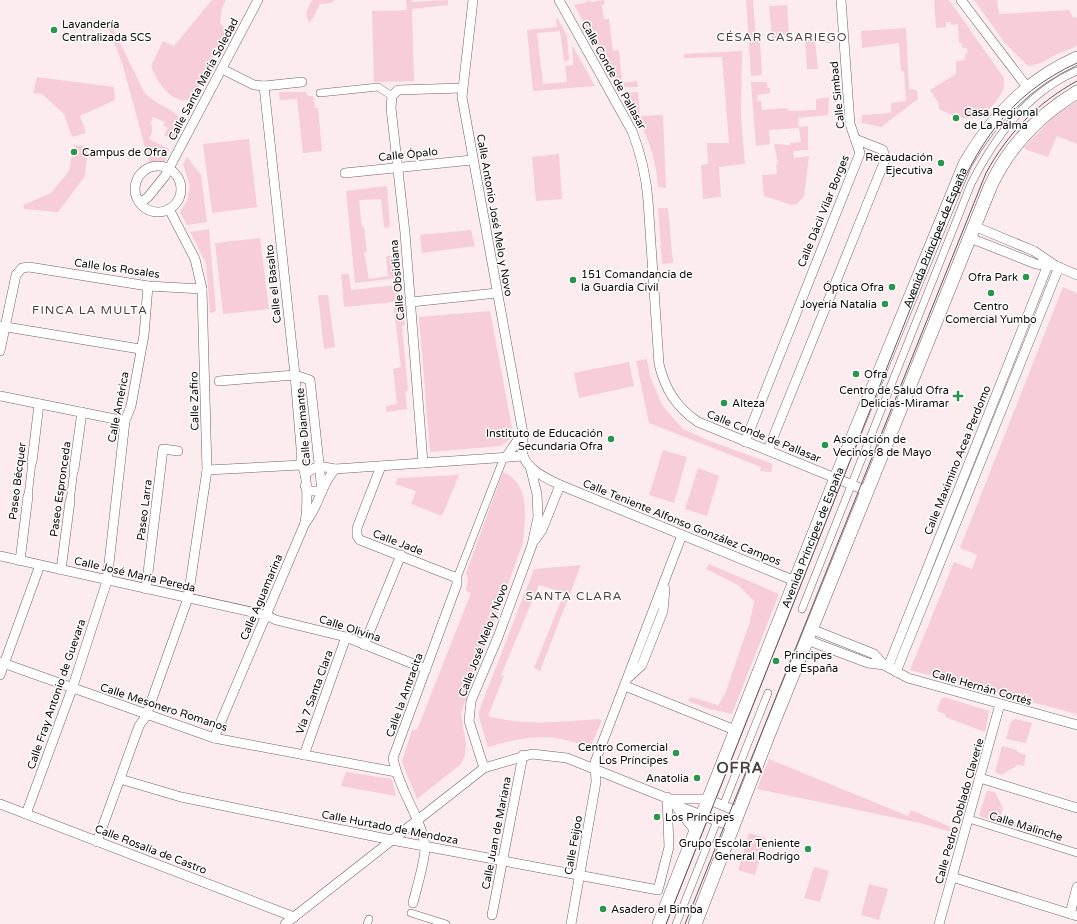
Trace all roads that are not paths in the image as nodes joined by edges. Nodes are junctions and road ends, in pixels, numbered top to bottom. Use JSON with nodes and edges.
{"nodes":[{"id":1,"x":258,"y":0,"type":"edge"},
{"id":2,"x":473,"y":0,"type":"edge"},
{"id":3,"x":559,"y":0,"type":"edge"},
{"id":4,"x":841,"y":0,"type":"edge"},
{"id":5,"x":961,"y":0,"type":"edge"},
{"id":6,"x":1077,"y":58,"type":"edge"},
{"id":7,"x":222,"y":69,"type":"junction"},
{"id":8,"x":1077,"y":71,"type":"edge"},
{"id":9,"x":302,"y":82,"type":"dead end"},
{"id":10,"x":264,"y":86,"type":"junction"},
{"id":11,"x":1027,"y":87,"type":"junction"},
{"id":12,"x":462,"y":88,"type":"junction"},
{"id":13,"x":1077,"y":92,"type":"edge"},
{"id":14,"x":320,"y":93,"type":"dead end"},
{"id":15,"x":392,"y":96,"type":"junction"},
{"id":16,"x":855,"y":139,"type":"junction"},
{"id":17,"x":472,"y":160,"type":"junction"},
{"id":18,"x":397,"y":167,"type":"junction"},
{"id":19,"x":169,"y":168,"type":"junction"},
{"id":20,"x":345,"y":173,"type":"dead end"},
{"id":21,"x":140,"y":203,"type":"junction"},
{"id":22,"x":169,"y":209,"type":"junction"},
{"id":23,"x":972,"y":232,"type":"junction"},
{"id":24,"x":1053,"y":265,"type":"junction"},
{"id":25,"x":1077,"y":275,"type":"edge"},
{"id":26,"x":148,"y":286,"type":"junction"},
{"id":27,"x":202,"y":289,"type":"junction"},
{"id":28,"x":497,"y":293,"type":"junction"},
{"id":29,"x":411,"y":302,"type":"junction"},
{"id":30,"x":2,"y":327,"type":"edge"},
{"id":31,"x":140,"y":349,"type":"junction"},
{"id":32,"x":0,"y":351,"type":"edge"},
{"id":33,"x":1008,"y":365,"type":"junction"},
{"id":34,"x":1018,"y":369,"type":"junction"},
{"id":35,"x":295,"y":376,"type":"junction"},
{"id":36,"x":1004,"y":377,"type":"junction"},
{"id":37,"x":219,"y":381,"type":"dead end"},
{"id":38,"x":1013,"y":381,"type":"junction"},
{"id":39,"x":0,"y":396,"type":"edge"},
{"id":40,"x":39,"y":404,"type":"junction"},
{"id":41,"x":82,"y":412,"type":"junction"},
{"id":42,"x":125,"y":421,"type":"junction"},
{"id":43,"x":522,"y":433,"type":"junction"},
{"id":44,"x":744,"y":442,"type":"junction"},
{"id":45,"x":768,"y":450,"type":"junction"},
{"id":46,"x":178,"y":451,"type":"dead end"},
{"id":47,"x":523,"y":456,"type":"junction"},
{"id":48,"x":505,"y":457,"type":"junction"},
{"id":49,"x":972,"y":457,"type":"junction"},
{"id":50,"x":982,"y":461,"type":"junction"},
{"id":51,"x":32,"y":462,"type":"joint"},
{"id":52,"x":423,"y":462,"type":"junction"},
{"id":53,"x":301,"y":465,"type":"junction"},
{"id":54,"x":318,"y":466,"type":"junction"},
{"id":55,"x":381,"y":466,"type":"junction"},
{"id":56,"x":530,"y":466,"type":"junction"},
{"id":57,"x":967,"y":468,"type":"junction"},
{"id":58,"x":74,"y":469,"type":"joint"},
{"id":59,"x":335,"y":469,"type":"junction"},
{"id":60,"x":207,"y":470,"type":"junction"},
{"id":61,"x":977,"y":472,"type":"junction"},
{"id":62,"x":306,"y":475,"type":"junction"},
{"id":63,"x":836,"y":478,"type":"junction"},
{"id":64,"x":852,"y":484,"type":"junction"},
{"id":65,"x":560,"y":485,"type":"junction"},
{"id":66,"x":305,"y":486,"type":"junction"},
{"id":67,"x":322,"y":491,"type":"junction"},
{"id":68,"x":867,"y":491,"type":"junction"},
{"id":69,"x":28,"y":496,"type":"joint"},
{"id":70,"x":70,"y":501,"type":"joint"},
{"id":71,"x":305,"y":523,"type":"junction"},
{"id":72,"x":682,"y":535,"type":"junction"},
{"id":73,"x":532,"y":545,"type":"junction"},
{"id":74,"x":935,"y":549,"type":"junction"},
{"id":75,"x":944,"y":553,"type":"junction"},
{"id":76,"x":401,"y":555,"type":"junction"},
{"id":77,"x":0,"y":556,"type":"edge"},
{"id":78,"x":20,"y":561,"type":"junction"},
{"id":79,"x":930,"y":561,"type":"junction"},
{"id":80,"x":40,"y":565,"type":"junction"},
{"id":81,"x":940,"y":565,"type":"junction"},
{"id":82,"x":61,"y":570,"type":"junction"},
{"id":83,"x":457,"y":578,"type":"junction"},
{"id":84,"x":107,"y":581,"type":"junction"},
{"id":85,"x":795,"y":581,"type":"junction"},
{"id":86,"x":146,"y":589,"type":"junction"},
{"id":87,"x":188,"y":598,"type":"junction"},
{"id":88,"x":802,"y":609,"type":"dead end"},
{"id":89,"x":265,"y":615,"type":"junction"},
{"id":90,"x":809,"y":635,"type":"junction"},
{"id":91,"x":346,"y":637,"type":"junction"},
{"id":92,"x":364,"y":645,"type":"junction"},
{"id":93,"x":2,"y":663,"type":"edge"},
{"id":94,"x":886,"y":666,"type":"junction"},
{"id":95,"x":426,"y":669,"type":"junction"},
{"id":96,"x":896,"y":672,"type":"junction"},
{"id":97,"x":0,"y":675,"type":"edge"},
{"id":98,"x":626,"y":682,"type":"junction"},
{"id":99,"x":72,"y":689,"type":"junction"},
{"id":100,"x":768,"y":693,"type":"dead end"},
{"id":101,"x":1000,"y":704,"type":"junction"},
{"id":102,"x":146,"y":716,"type":"junction"},
{"id":103,"x":1077,"y":725,"type":"edge"},
{"id":104,"x":735,"y":730,"type":"junction"},
{"id":105,"x":214,"y":738,"type":"junction"},
{"id":106,"x":304,"y":755,"type":"junction"},
{"id":107,"x":523,"y":755,"type":"junction"},
{"id":108,"x":484,"y":768,"type":"junction"},
{"id":109,"x":596,"y":770,"type":"junction"},
{"id":110,"x":396,"y":772,"type":"junction"},
{"id":111,"x":980,"y":778,"type":"junction"},
{"id":112,"x":120,"y":779,"type":"junction"},
{"id":113,"x":707,"y":799,"type":"junction"},
{"id":114,"x":670,"y":800,"type":"junction"},
{"id":115,"x":0,"y":804,"type":"edge"},
{"id":116,"x":723,"y":806,"type":"junction"},
{"id":117,"x":1077,"y":808,"type":"edge"},
{"id":118,"x":739,"y":812,"type":"junction"},
{"id":119,"x":26,"y":814,"type":"junction"},
{"id":120,"x":702,"y":814,"type":"junction"},
{"id":121,"x":969,"y":819,"type":"junction"},
{"id":122,"x":416,"y":820,"type":"junction"},
{"id":123,"x":717,"y":821,"type":"junction"},
{"id":124,"x":733,"y":827,"type":"junction"},
{"id":125,"x":695,"y":831,"type":"junction"},
{"id":126,"x":392,"y":840,"type":"junction"},
{"id":127,"x":97,"y":842,"type":"junction"},
{"id":128,"x":425,"y":846,"type":"junction"},
{"id":129,"x":1077,"y":853,"type":"edge"},
{"id":130,"x":502,"y":861,"type":"junction"},
{"id":131,"x":579,"y":875,"type":"junction"},
{"id":132,"x":952,"y":877,"type":"junction"},
{"id":133,"x":1077,"y":888,"type":"edge"},
{"id":134,"x":413,"y":904,"type":"dead end"},
{"id":135,"x":411,"y":913,"type":"dead end"},
{"id":136,"x":1074,"y":915,"type":"edge"},
{"id":137,"x":492,"y":916,"type":"dead end"},
{"id":138,"x":294,"y":917,"type":"junction"},
{"id":139,"x":285,"y":924,"type":"edge"},
{"id":140,"x":446,"y":924,"type":"edge"},
{"id":141,"x":571,"y":924,"type":"edge"},
{"id":142,"x":659,"y":924,"type":"edge"},
{"id":143,"x":676,"y":924,"type":"edge"},
{"id":144,"x":695,"y":924,"type":"edge"},
{"id":145,"x":939,"y":924,"type":"edge"}],
"edges":[{"from":1,"to":7,"type":"street","name":"Calle Santa María Soledad"},
{"from":2,"to":12,"type":"street","name":"Calle Antonio José Melo y Novo"},
{"from":3,"to":44,"type":"street","name":"Calle Conde de Pallasar"},
{"from":4,"to":16,"type":"street","name":"Calle Simbad"},
{"from":5,"to":11,"type":"street"},
{"from":6,"to":11,"type":"main road","name":"Avenida Príncipes de España"},
{"from":7,"to":10,"type":"street"},
{"from":7,"to":19,"type":"street","name":"Calle Santa María Soledad"},
{"from":8,"to":64,"type":"street","name":"Avenida Príncipes de España"},
{"from":9,"to":10,"type":"street"},
{"from":10,"to":35,"type":"street","name":"Calle el Basalto"},
{"from":11,"to":63,"type":"main road","name":"Avenida Príncipes de España"},
{"from":12,"to":15,"type":"street"},
{"from":12,"to":17,"type":"street","name":"Calle Antonio José Melo y Novo"},
{"from":13,"to":23,"type":"main road"},
{"from":14,"to":15,"type":"street"},
{"from":15,"to":18,"type":"street","name":"Calle Obsidiana"},
{"from":16,"to":44,"type":"street","name":"Calle Dácil Vilar Borges"},
{"from":16,"to":45,"type":"street"},
{"from":17,"to":18,"type":"street","name":"Calle Ópalo"},
{"from":17,"to":28,"type":"street","name":"Calle Antonio José Melo y Novo"},
{"from":18,"to":20,"type":"street","name":"Calle Ópalo"},
{"from":18,"to":29,"type":"street","name":"Calle Obsidiana"},
{"from":19,"to":21,"type":"street","name":"Calle Santa María Soledad"},
{"from":19,"to":21,"type":"street"},
{"from":19,"to":22,"type":"street"},
{"from":21,"to":22,"type":"street"},
{"from":22,"to":27,"type":"street","name":"Calle Zafiro"},
{"from":23,"to":24,"type":"street"},
{"from":23,"to":68,"type":"main road"},
{"from":24,"to":25,"type":"street"},
{"from":24,"to":33,"type":"street","name":"Calle Maximino Acea Perdomo"},
{"from":24,"to":34,"type":"street","name":"Calle Maximino Acea Perdomo"},
{"from":26,"to":27,"type":"street","name":"Calle los Rosales"},
{"from":26,"to":30,"type":"street","name":"Calle los Rosales"},
{"from":26,"to":31,"type":"street","name":"Calle América"},
{"from":27,"to":60,"type":"street","name":"Calle Zafiro"},
{"from":28,"to":29,"type":"street"},
{"from":28,"to":43,"type":"street","name":"Calle Antonio José Melo y Novo"},
{"from":29,"to":52,"type":"street","name":"Calle Obsidiana"},
{"from":30,"to":31,"type":"street"},
{"from":30,"to":32,"type":"street"},
{"from":31,"to":42,"type":"street","name":"Calle América"},
{"from":33,"to":34,"type":"street"},
{"from":33,"to":36,"type":"street","name":"Calle Maximino Acea Perdomo"},
{"from":34,"to":38,"type":"street","name":"Calle Maximino Acea Perdomo"},
{"from":35,"to":37,"type":"street","name":"Calle Diamante"},
{"from":35,"to":53,"type":"street","name":"Calle el Basalto"},
{"from":35,"to":54,"type":"street","name":"Calle Diamante"},
{"from":36,"to":38,"type":"street"},
{"from":36,"to":49,"type":"street","name":"Calle Maximino Acea Perdomo"},
{"from":38,"to":50,"type":"street","name":"Calle Maximino Acea Perdomo"},
{"from":39,"to":40,"type":"street"},
{"from":40,"to":41,"type":"street"},
{"from":40,"to":51,"type":"street","name":"Paseo Bécquer"},
{"from":41,"to":42,"type":"street"},
{"from":41,"to":58,"type":"street","name":"Paseo Espronceda"},
{"from":42,"to":84,"type":"street","name":"Calle América"},
{"from":43,"to":47,"type":"street","name":"Calle Antonio José Melo y Novo"},
{"from":43,"to":48,"type":"street"},
{"from":44,"to":45,"type":"street","name":"Calle Conde de Pallasar"},
{"from":45,"to":63,"type":"street","name":"Calle Conde de Pallasar"},
{"from":46,"to":86,"type":"street","name":"Paseo Larra"},
{"from":47,"to":48,"type":"street"},
{"from":47,"to":56,"type":"street"},
{"from":48,"to":52,"type":"street"},
{"from":48,"to":83,"type":"street"},
{"from":49,"to":50,"type":"street"},
{"from":49,"to":57,"type":"street","name":"Calle Maximino Acea Perdomo"},
{"from":50,"to":61,"type":"street","name":"Calle Maximino Acea Perdomo"},
{"from":51,"to":69,"type":"street","name":"Paseo Bécquer"},
{"from":52,"to":55,"type":"street"},
{"from":53,"to":60,"type":"street"},
{"from":53,"to":62,"type":"street","name":"Calle el Basalto"},
{"from":54,"to":59,"type":"street"},
{"from":54,"to":62,"type":"street"},
{"from":54,"to":67,"type":"street","name":"Calle Diamante"},
{"from":55,"to":59,"type":"street"},
{"from":55,"to":76,"type":"street","name":"Calle Jade"},
{"from":56,"to":65,"type":"street","name":"Calle Teniente Alfonso González Campos"},
{"from":56,"to":73,"type":"street"},
{"from":57,"to":61,"type":"street"},
{"from":57,"to":74,"type":"street","name":"Calle Maximino Acea Perdomo"},
{"from":58,"to":70,"type":"street","name":"Paseo Espronceda"},
{"from":59,"to":67,"type":"street","name":"Calle Aguamarina"},
{"from":60,"to":87,"type":"street","name":"Calle Zafiro"},
{"from":61,"to":75,"type":"street","name":"Calle Maximino Acea Perdomo"},
{"from":62,"to":66,"type":"street"},
{"from":63,"to":64,"type":"street","name":"Calle Conde de Pallasar"},
{"from":63,"to":85,"type":"main road","name":"Avenida Príncipes de España"},
{"from":64,"to":68,"type":"street","name":"Calle Conde de Pallasar"},
{"from":64,"to":88,"type":"street","name":"Avenida Príncipes de España"},
{"from":65,"to":72,"type":"street","name":"Calle Teniente Alfonso González Campos"},
{"from":65,"to":73,"type":"street"},
{"from":66,"to":67,"type":"street"},
{"from":66,"to":71,"type":"street"},
{"from":67,"to":71,"type":"street","name":"Calle Aguamarina"},
{"from":68,"to":90,"type":"main road"},
{"from":69,"to":78,"type":"street","name":"Paseo Bécquer"},
{"from":70,"to":82,"type":"street","name":"Paseo Espronceda"},
{"from":71,"to":89,"type":"street","name":"Calle Aguamarina"},
{"from":72,"to":85,"type":"street","name":"Calle Teniente Alfonso González Campos"},
{"from":72,"to":98,"type":"street","name":"Calle Feijoo"},
{"from":73,"to":108,"type":"street","name":"Calle José Melo y Novo"},
{"from":74,"to":75,"type":"street"},
{"from":74,"to":79,"type":"street","name":"Calle Maximino Acea Perdomo"},
{"from":75,"to":81,"type":"street","name":"Calle Maximino Acea Perdomo"},
{"from":76,"to":83,"type":"street","name":"Calle Jade"},
{"from":76,"to":92,"type":"street"},
{"from":77,"to":78,"type":"street","name":"Calle José María Pereda"},
{"from":78,"to":80,"type":"street","name":"Calle José María Pereda"},
{"from":79,"to":81,"type":"street"},
{"from":79,"to":94,"type":"street","name":"Calle Maximino Acea Perdomo"},
{"from":80,"to":82,"type":"street","name":"Calle José María Pereda"},
{"from":80,"to":93,"type":"street"},
{"from":81,"to":96,"type":"street","name":"Calle Maximino Acea Perdomo"},
{"from":82,"to":84,"type":"street","name":"Calle José María Pereda"},
{"from":83,"to":95,"type":"street","name":"Calle la Antracita"},
{"from":84,"to":86,"type":"street","name":"Calle José María Pereda"},
{"from":84,"to":99,"type":"street","name":"Calle Fray Antonio de Guevara"},
{"from":85,"to":104,"type":"main road","name":"Avenida Príncipes de España"},
{"from":86,"to":87,"type":"street","name":"Calle José María Pereda"},
{"from":87,"to":89,"type":"street","name":"Calle José María Pereda"},
{"from":87,"to":102,"type":"street","name":"Calle Zafiro"},
{"from":89,"to":91,"type":"street","name":"Calle Olivina"},
{"from":89,"to":105,"type":"street","name":"Calle Aguamarina"},
{"from":90,"to":94,"type":"street","name":"Calle Hernán Cortés"},
{"from":90,"to":118,"type":"main road"},
{"from":91,"to":92,"type":"street","name":"Calle Olivina"},
{"from":91,"to":106,"type":"street","name":"Vía 7 Santa Clara"},
{"from":92,"to":95,"type":"street","name":"Calle Olivina"},
{"from":93,"to":97,"type":"street"},
{"from":93,"to":99,"type":"street","name":"Calle Mesonero Romanos"},
{"from":94,"to":96,"type":"street","name":"Calle Hernán Cortés"},
{"from":95,"to":110,"type":"street","name":"Calle la Antracita"},
{"from":96,"to":101,"type":"street","name":"Calle Hernán Cortés"},
{"from":98,"to":104,"type":"street"},
{"from":98,"to":109,"type":"street","name":"Calle Feijoo"},
{"from":99,"to":102,"type":"street","name":"Calle Mesonero Romanos"},
{"from":99,"to":119,"type":"street","name":"Calle Fray Antonio de Guevara"},
{"from":100,"to":116,"type":"street"},
{"from":101,"to":103,"type":"street","name":"Calle Hernán Cortés"},
{"from":101,"to":111,"type":"street","name":"Calle Pedro Doblado Claverie"},
{"from":102,"to":105,"type":"street","name":"Calle Mesonero Romanos"},
{"from":102,"to":112,"type":"street","name":"Calle Zafiro"},
{"from":104,"to":113,"type":"main road","name":"Avenida Príncipes de España"},
{"from":105,"to":106,"type":"street","name":"Calle Mesonero Romanos"},
{"from":106,"to":110,"type":"street","name":"Calle Mesonero Romanos"},
{"from":107,"to":108,"type":"street"},
{"from":107,"to":109,"type":"street"},
{"from":107,"to":130,"type":"street","name":"Calle Juan de Mariana"},
{"from":108,"to":122,"type":"street"},
{"from":109,"to":114,"type":"street"},
{"from":109,"to":131,"type":"street","name":"Calle Feijoo"},
{"from":110,"to":122,"type":"street","name":"Calle la Antracita"},
{"from":111,"to":117,"type":"street"},
{"from":111,"to":121,"type":"street","name":"Calle Pedro Doblado Claverie"},
{"from":112,"to":126,"type":"street","name":"Calle Hurtado de Mendoza"},
{"from":112,"to":127,"type":"street","name":"Calle Zafiro"},
{"from":113,"to":114,"type":"street"},
{"from":113,"to":116,"type":"street"},
{"from":113,"to":120,"type":"main road","name":"Avenida Príncipes de España"},
{"from":114,"to":120,"type":"street"},
{"from":114,"to":125,"type":"street"},
{"from":114,"to":131,"type":"street","name":"Calle Hurtado de Mendoza"},
{"from":115,"to":119,"type":"street","name":"Calle Rosalía de Castro"},
{"from":116,"to":118,"type":"street"},
{"from":118,"to":124,"type":"main road"},
{"from":119,"to":127,"type":"street","name":"Calle Rosalía de Castro"},
{"from":120,"to":123,"type":"street"},
{"from":120,"to":125,"type":"main road","name":"Avenida Príncipes de España"},
{"from":121,"to":129,"type":"street","name":"Calle Malinche"},
{"from":121,"to":132,"type":"street","name":"Calle Pedro Doblado Claverie"},
{"from":122,"to":126,"type":"street"},
{"from":122,"to":128,"type":"street","name":"Calle la Antracita"},
{"from":123,"to":124,"type":"street"},
{"from":123,"to":143,"type":"street"},
{"from":124,"to":144,"type":"main road"},
{"from":125,"to":142,"type":"main road","name":"Avenida Príncipes de España"},
{"from":126,"to":128,"type":"street","name":"Calle Hurtado de Mendoza"},
{"from":126,"to":138,"type":"street"},
{"from":127,"to":138,"type":"street","name":"Calle Rosalía de Castro"},
{"from":128,"to":130,"type":"street","name":"Calle Hurtado de Mendoza"},
{"from":128,"to":134,"type":"street"},
{"from":130,"to":131,"type":"street","name":"Calle Hurtado de Mendoza"},
{"from":130,"to":137,"type":"street","name":"Calle Juan de Mariana"},
{"from":131,"to":141,"type":"street","name":"Calle Feijoo"},
{"from":132,"to":136,"type":"street"},
{"from":132,"to":145,"type":"street","name":"Calle Pedro Doblado Claverie"},
{"from":133,"to":136,"type":"street"},
{"from":135,"to":140,"type":"street"},
{"from":138,"to":139,"type":"street"}]}
